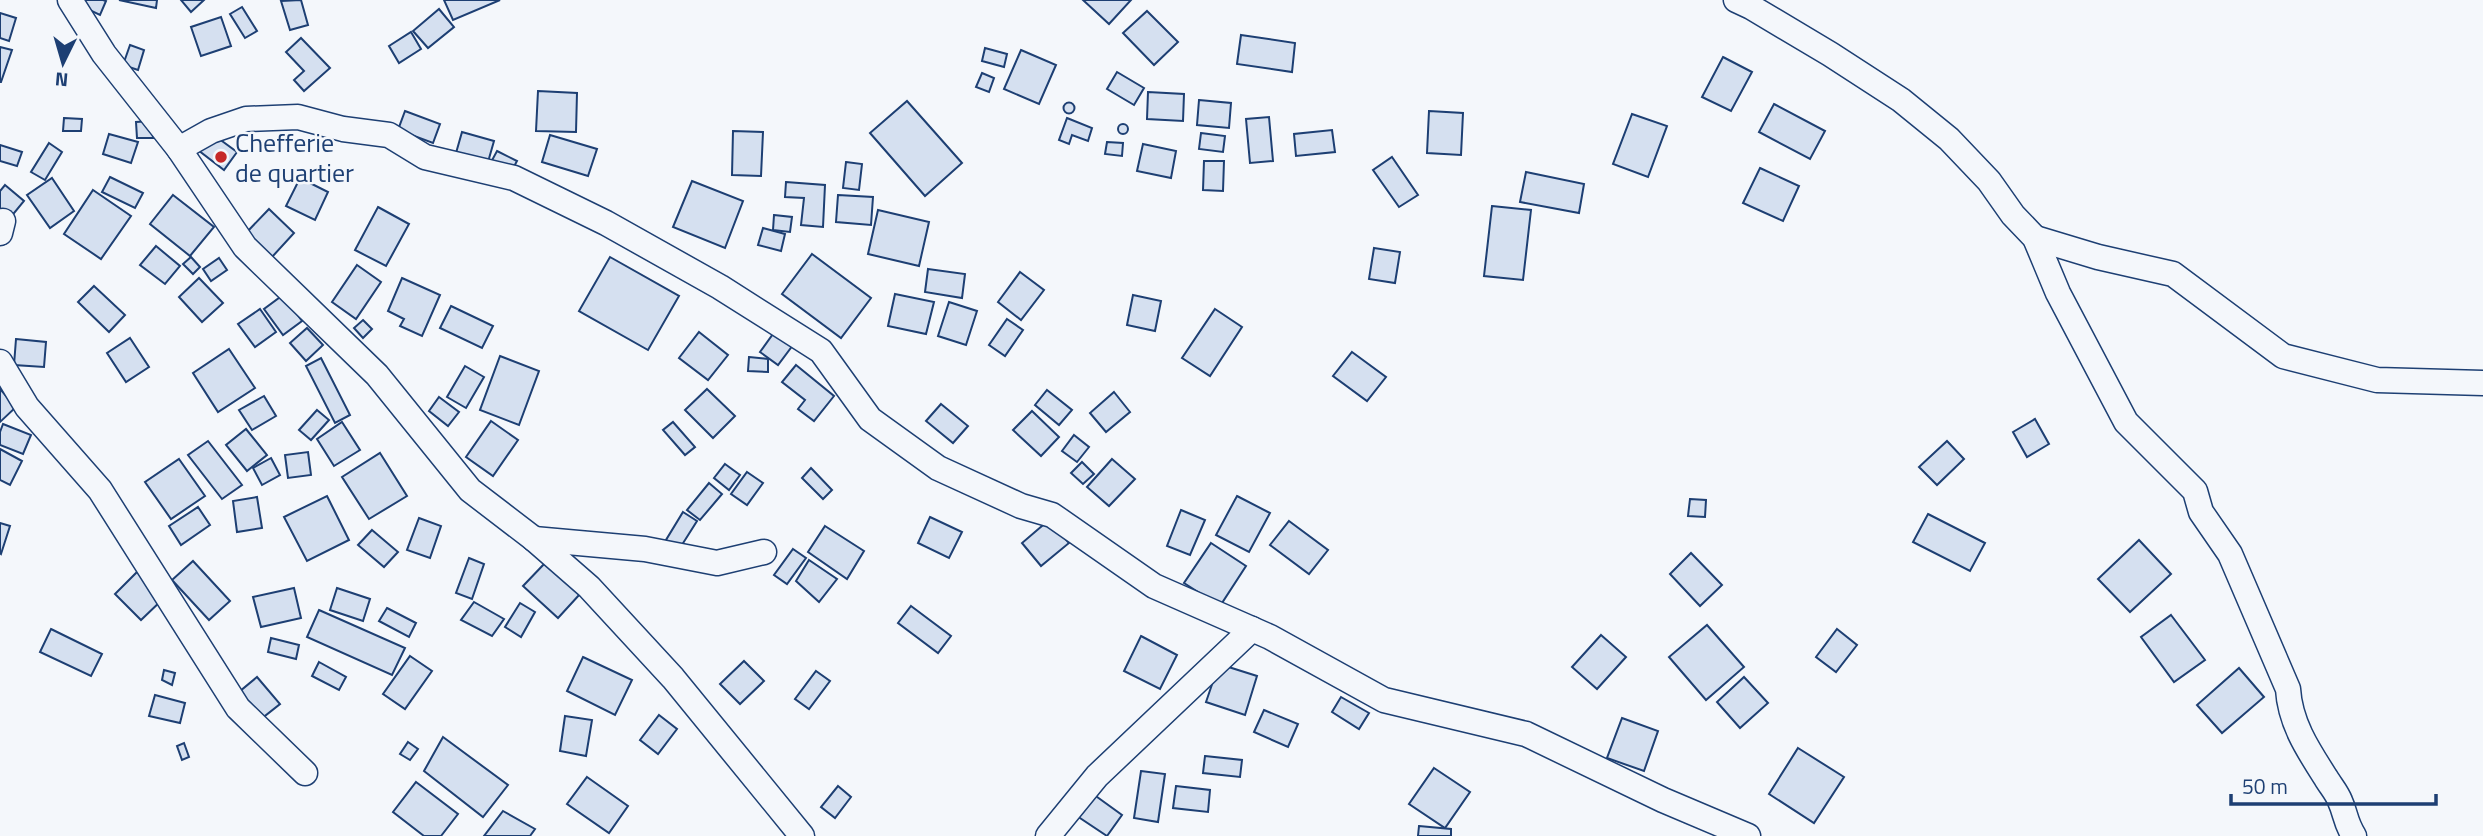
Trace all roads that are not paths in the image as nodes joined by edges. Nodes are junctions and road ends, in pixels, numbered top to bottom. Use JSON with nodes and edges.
{"nodes":[{"id":1,"x":70,"y":0,"type":"edge"},
{"id":2,"x":1736,"y":0,"type":"edge"},
{"id":3,"x":179,"y":149,"type":"junction"},
{"id":4,"x":2035,"y":238,"type":"junction"},
{"id":5,"x":0,"y":362,"type":"edge"},
{"id":6,"x":2483,"y":383,"type":"edge"},
{"id":7,"x":534,"y":539,"type":"junction"},
{"id":8,"x":764,"y":552,"type":"dead end"},
{"id":9,"x":1252,"y":629,"type":"junction"},
{"id":10,"x":305,"y":773,"type":"dead end"},
{"id":11,"x":802,"y":836,"type":"edge"},
{"id":12,"x":1048,"y":836,"type":"edge"},
{"id":13,"x":1748,"y":836,"type":"edge"},
{"id":14,"x":2354,"y":836,"type":"edge"}],
"edges":[{"from":1,"to":3,"type":"street"},
{"from":2,"to":4,"type":"street"},
{"from":3,"to":7,"type":"street"},
{"from":3,"to":9,"type":"street"},
{"from":4,"to":6,"type":"street"},
{"from":4,"to":14,"type":"street"},
{"from":5,"to":10,"type":"street"},
{"from":7,"to":8,"type":"street"},
{"from":7,"to":11,"type":"street"},
{"from":9,"to":12,"type":"street"},
{"from":9,"to":13,"type":"street"}]}
